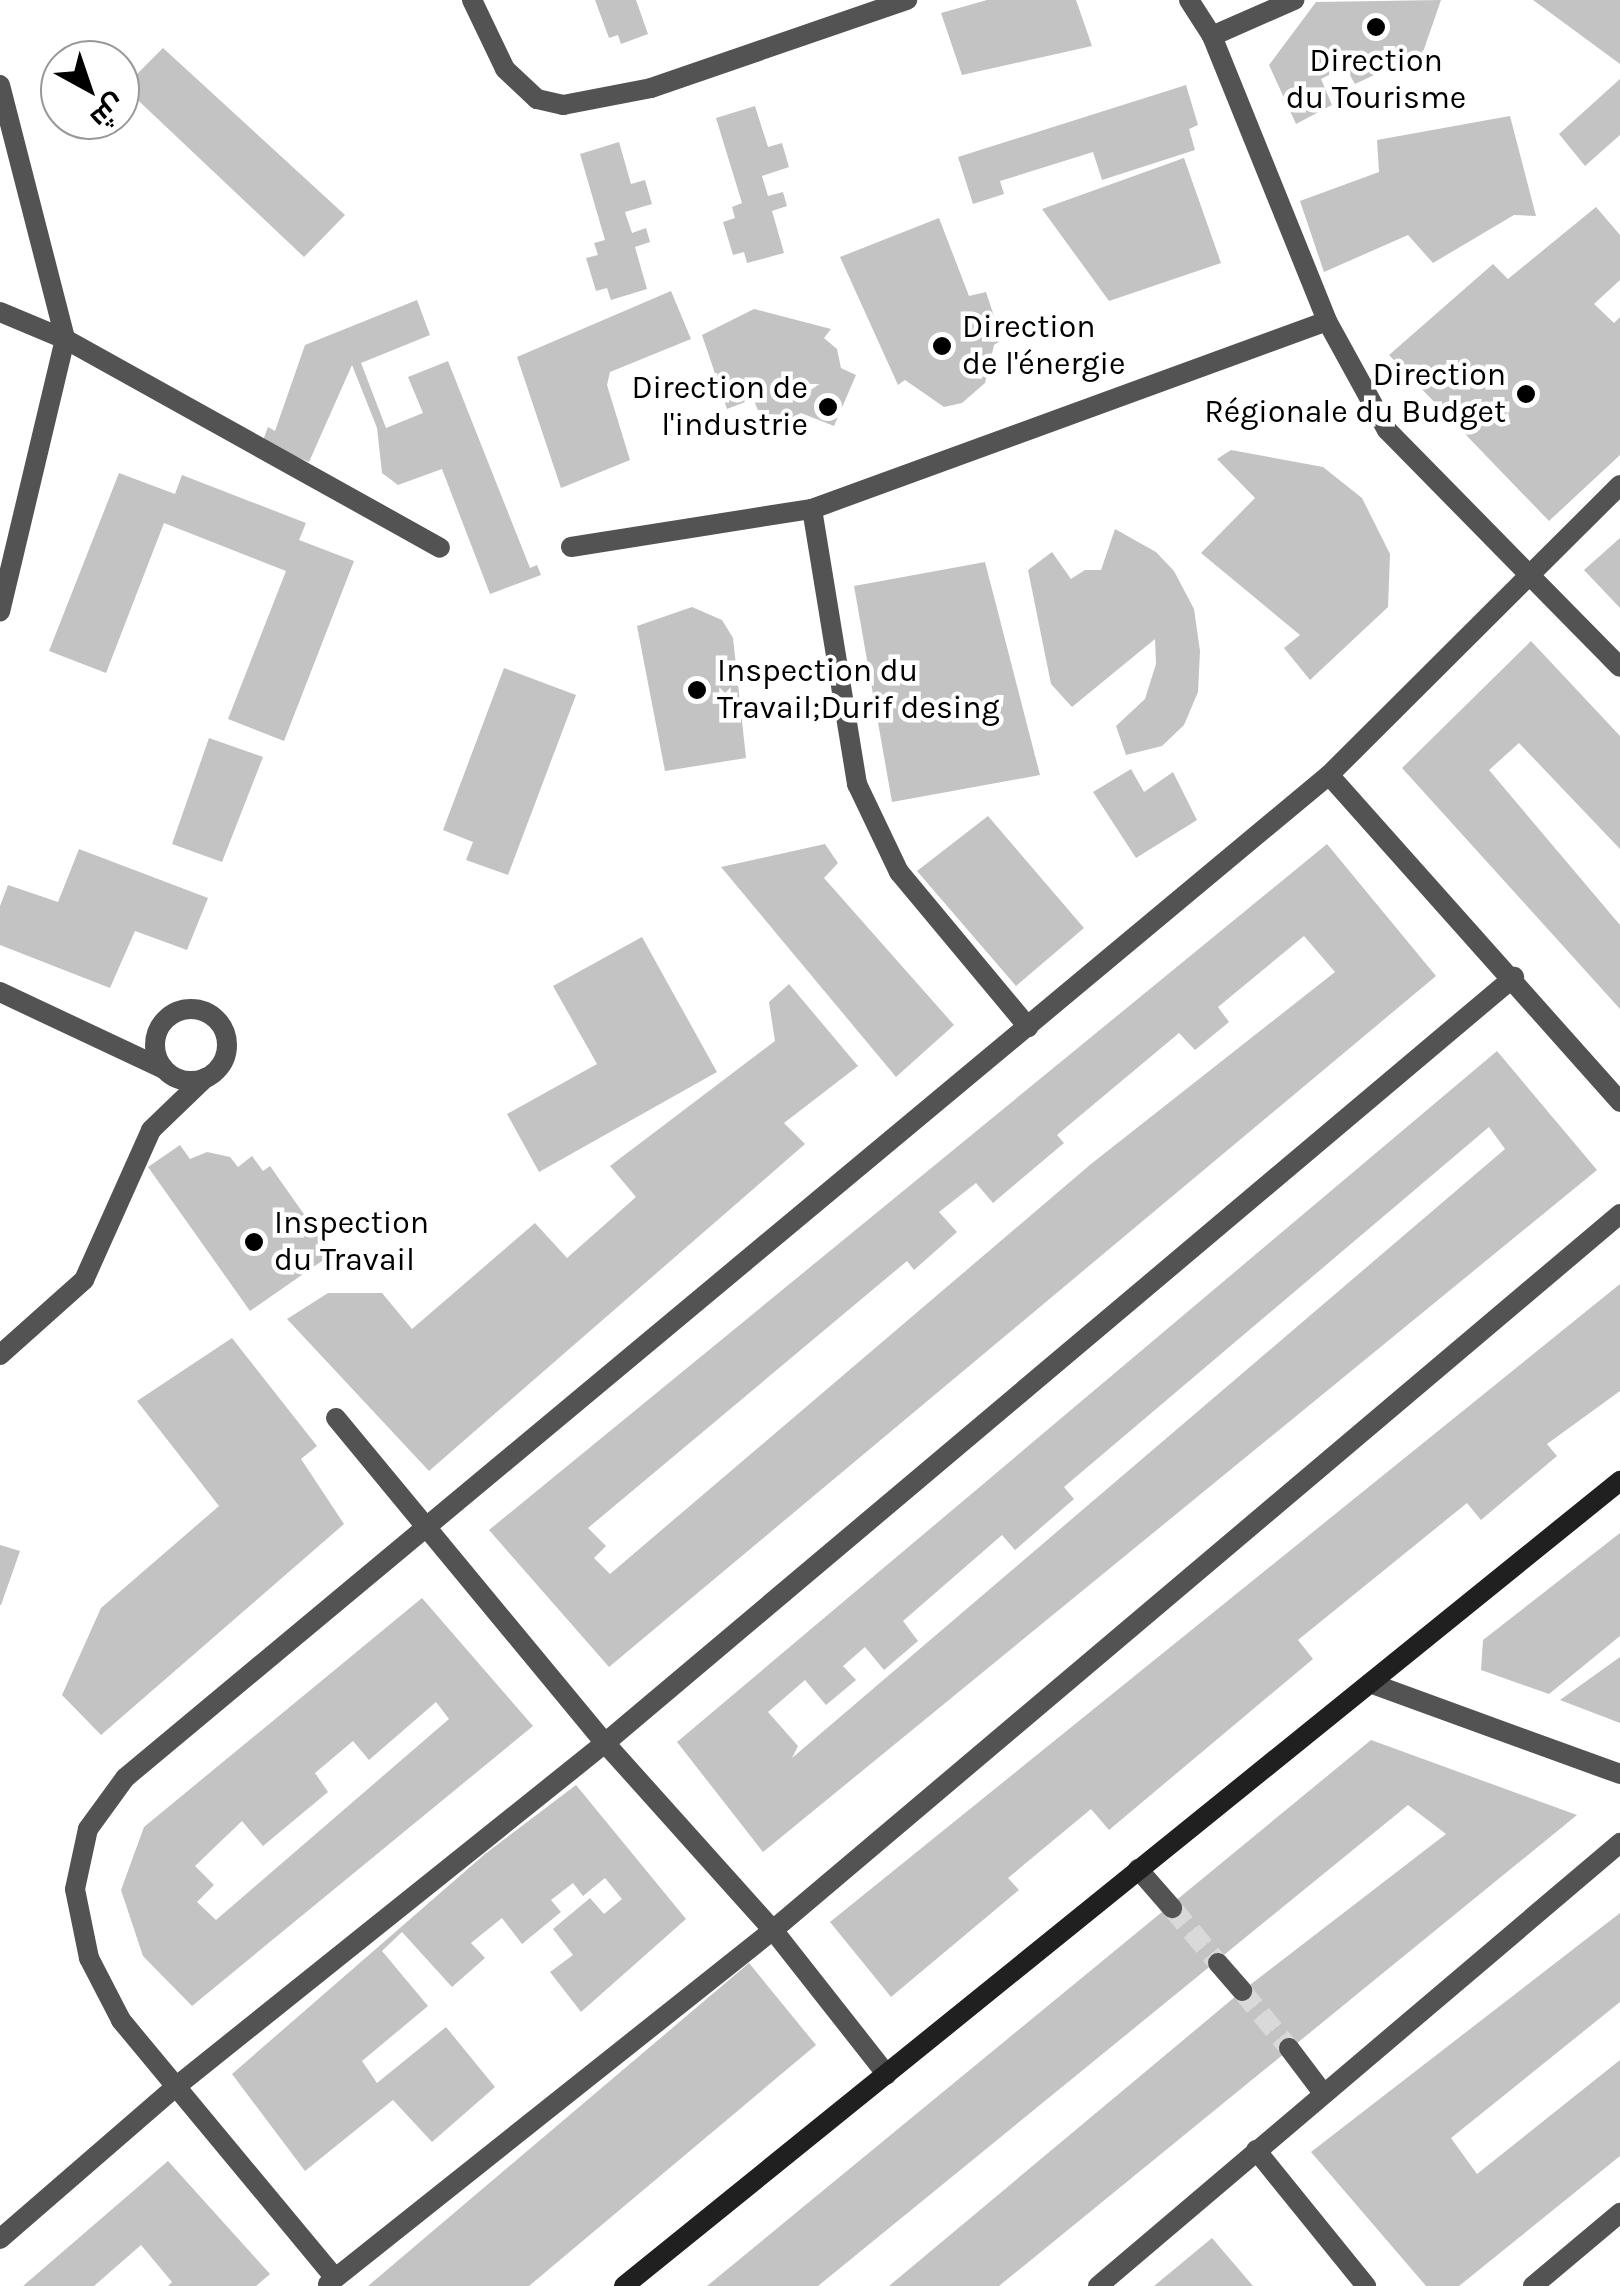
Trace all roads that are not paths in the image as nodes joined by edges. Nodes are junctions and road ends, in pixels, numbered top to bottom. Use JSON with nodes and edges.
{"nodes":[{"id":1,"x":472,"y":0,"type":"edge"},
{"id":2,"x":907,"y":0,"type":"edge"},
{"id":3,"x":1189,"y":0,"type":"edge"},
{"id":4,"x":1294,"y":0,"type":"edge"},
{"id":5,"x":1212,"y":36,"type":"junction"},
{"id":6,"x":0,"y":85,"type":"edge"},
{"id":7,"x":0,"y":312,"type":"edge"},
{"id":8,"x":1327,"y":321,"type":"junction"},
{"id":9,"x":65,"y":339,"type":"junction"},
{"id":10,"x":1620,"y":485,"type":"edge"},
{"id":11,"x":812,"y":509,"type":"junction"},
{"id":12,"x":571,"y":547,"type":"dead end"},
{"id":13,"x":440,"y":548,"type":"dead end"},
{"id":14,"x":1531,"y":572,"type":"junction"},
{"id":15,"x":0,"y":610,"type":"edge"},
{"id":16,"x":1620,"y":667,"type":"edge"},
{"id":17,"x":1329,"y":775,"type":"junction"},
{"id":18,"x":1514,"y":977,"type":"junction"},
{"id":19,"x":0,"y":992,"type":"edge"},
{"id":20,"x":1028,"y":1027,"type":"junction"},
{"id":21,"x":164,"y":1069,"type":"junction"},
{"id":22,"x":205,"y":1078,"type":"junction"},
{"id":23,"x":1620,"y":1102,"type":"edge"},
{"id":24,"x":1620,"y":1214,"type":"edge"},
{"id":25,"x":0,"y":1355,"type":"edge"},
{"id":26,"x":336,"y":1418,"type":"dead end"},
{"id":27,"x":1620,"y":1481,"type":"edge"},
{"id":28,"x":422,"y":1529,"type":"junction"},
{"id":29,"x":1370,"y":1682,"type":"junction"},
{"id":30,"x":605,"y":1744,"type":"junction"},
{"id":31,"x":1620,"y":1774,"type":"edge"},
{"id":32,"x":1620,"y":1843,"type":"edge"},
{"id":33,"x":1138,"y":1868,"type":"junction"},
{"id":34,"x":1172,"y":1908,"type":"tunnel mouth"},
{"id":35,"x":773,"y":1930,"type":"junction"},
{"id":36,"x":1218,"y":1963,"type":"tunnel mouth"},
{"id":37,"x":1242,"y":1991,"type":"tunnel mouth"},
{"id":38,"x":1288,"y":2048,"type":"tunnel mouth"},
{"id":39,"x":887,"y":2075,"type":"junction"},
{"id":40,"x":173,"y":2089,"type":"junction"},
{"id":41,"x":1323,"y":2093,"type":"junction"},
{"id":42,"x":1256,"y":2150,"type":"junction"},
{"id":43,"x":1620,"y":2213,"type":"edge"},
{"id":44,"x":0,"y":2239,"type":"edge"},
{"id":45,"x":330,"y":2282,"type":"edge"},
{"id":46,"x":624,"y":2286,"type":"edge"},
{"id":47,"x":1098,"y":2286,"type":"edge"},
{"id":48,"x":1366,"y":2286,"type":"edge"},
{"id":49,"x":1533,"y":2286,"type":"edge"}],
"edges":[{"from":1,"to":2,"type":"street"},
{"from":3,"to":5,"type":"street"},
{"from":4,"to":5,"type":"street"},
{"from":5,"to":8,"type":"street"},
{"from":6,"to":9,"type":"street"},
{"from":7,"to":9,"type":"street"},
{"from":8,"to":11,"type":"street"},
{"from":8,"to":14,"type":"street"},
{"from":9,"to":13,"type":"street"},
{"from":9,"to":15,"type":"street"},
{"from":10,"to":14,"type":"street"},
{"from":11,"to":12,"type":"street"},
{"from":11,"to":20,"type":"street"},
{"from":14,"to":16,"type":"street"},
{"from":14,"to":17,"type":"street"},
{"from":17,"to":18,"type":"street"},
{"from":17,"to":20,"type":"street"},
{"from":18,"to":23,"type":"street"},
{"from":18,"to":30,"type":"street"},
{"from":19,"to":21,"type":"street"},
{"from":20,"to":28,"type":"street"},
{"from":21,"to":22,"type":"street"},
{"from":21,"to":22,"type":"street"},
{"from":22,"to":25,"type":"street"},
{"from":24,"to":35,"type":"street"},
{"from":26,"to":28,"type":"street"},
{"from":27,"to":29,"type":"street"},
{"from":28,"to":30,"type":"street"},
{"from":28,"to":40,"type":"street"},
{"from":29,"to":31,"type":"street"},
{"from":29,"to":33,"type":"street"},
{"from":30,"to":35,"type":"street"},
{"from":30,"to":40,"type":"street"},
{"from":32,"to":41,"type":"street"},
{"from":33,"to":34,"type":"street"},
{"from":33,"to":39,"type":"street"},
{"from":35,"to":39,"type":"street"},
{"from":35,"to":45,"type":"street"},
{"from":36,"to":37,"type":"street"},
{"from":38,"to":41,"type":"street"},
{"from":39,"to":46,"type":"street"},
{"from":40,"to":44,"type":"street"},
{"from":40,"to":45,"type":"street"},
{"from":41,"to":42,"type":"street"},
{"from":42,"to":47,"type":"street"},
{"from":42,"to":48,"type":"street"},
{"from":43,"to":49,"type":"street"}]}
